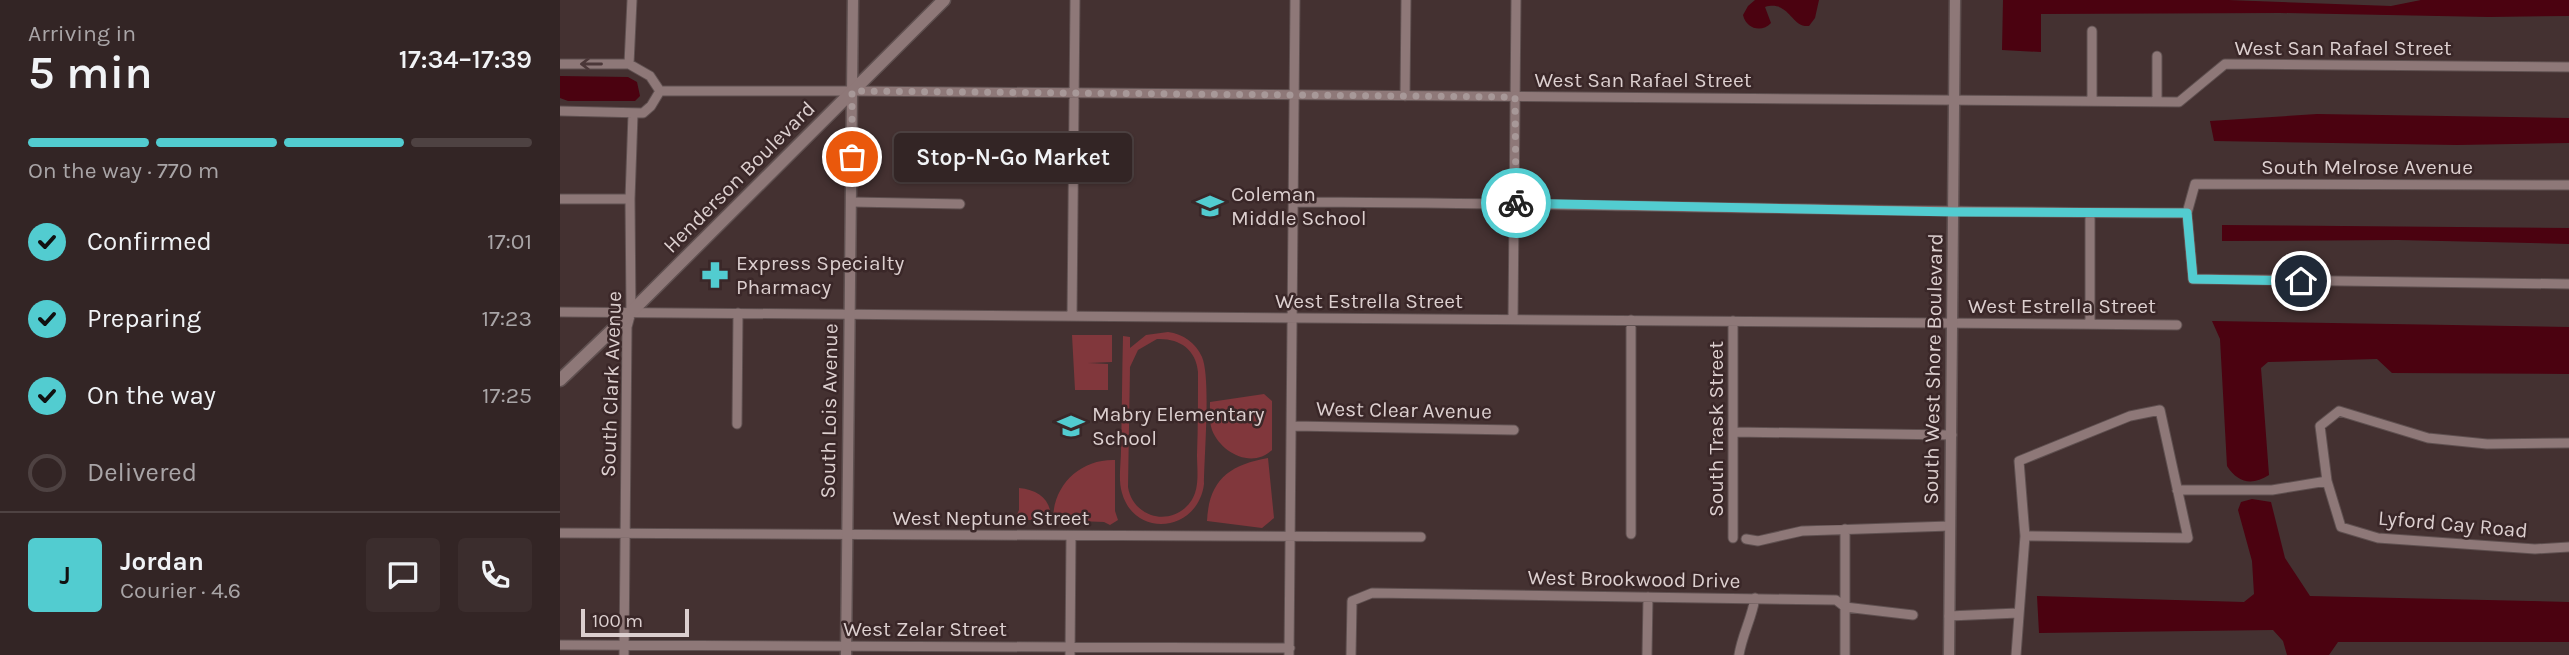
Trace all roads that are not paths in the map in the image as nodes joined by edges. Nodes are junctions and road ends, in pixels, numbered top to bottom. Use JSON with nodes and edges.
{"nodes":[{"id":1,"x":632,"y":0,"type":"edge"},
{"id":2,"x":853,"y":0,"type":"edge"},
{"id":3,"x":944,"y":0,"type":"edge"},
{"id":4,"x":1075,"y":0,"type":"edge"},
{"id":5,"x":1296,"y":0,"type":"edge"},
{"id":6,"x":1406,"y":0,"type":"edge"},
{"id":7,"x":1516,"y":0,"type":"edge"},
{"id":8,"x":1955,"y":0,"type":"edge"},
{"id":9,"x":2092,"y":31,"type":"dead end"},
{"id":10,"x":2157,"y":56,"type":"dead end"},
{"id":11,"x":560,"y":64,"type":"edge"},
{"id":12,"x":629,"y":64,"type":"junction"},
{"id":13,"x":2569,"y":67,"type":"edge"},
{"id":14,"x":852,"y":91,"type":"junction"},
{"id":15,"x":660,"y":92,"type":"junction"},
{"id":16,"x":1075,"y":93,"type":"junction"},
{"id":17,"x":1295,"y":95,"type":"junction"},
{"id":18,"x":1405,"y":96,"type":"junction"},
{"id":19,"x":1515,"y":97,"type":"junction"},
{"id":20,"x":1955,"y":100,"type":"junction"},
{"id":21,"x":2092,"y":101,"type":"junction"},
{"id":22,"x":2157,"y":102,"type":"junction"},
{"id":23,"x":560,"y":111,"type":"edge"},
{"id":24,"x":633,"y":114,"type":"junction"},
{"id":25,"x":2569,"y":186,"type":"edge"},
{"id":26,"x":630,"y":198,"type":"junction"},
{"id":27,"x":560,"y":199,"type":"edge"},
{"id":28,"x":851,"y":202,"type":"junction"},
{"id":29,"x":1294,"y":202,"type":"junction"},
{"id":30,"x":1514,"y":203,"type":"junction"},
{"id":31,"x":960,"y":204,"type":"dead end"},
{"id":32,"x":1954,"y":212,"type":"junction"},
{"id":33,"x":2090,"y":213,"type":"junction"},
{"id":34,"x":2187,"y":213,"type":"junction"},
{"id":35,"x":2569,"y":284,"type":"edge"},
{"id":36,"x":560,"y":312,"type":"edge"},
{"id":37,"x":631,"y":313,"type":"junction"},
{"id":38,"x":738,"y":313,"type":"junction"},
{"id":39,"x":850,"y":314,"type":"junction"},
{"id":40,"x":1072,"y":316,"type":"junction"},
{"id":41,"x":1513,"y":318,"type":"junction"},
{"id":42,"x":1292,"y":319,"type":"junction"},
{"id":43,"x":1631,"y":320,"type":"junction"},
{"id":44,"x":1733,"y":321,"type":"junction"},
{"id":45,"x":1953,"y":323,"type":"junction"},
{"id":46,"x":2090,"y":324,"type":"junction"},
{"id":47,"x":2178,"y":325,"type":"dead end"},
{"id":48,"x":560,"y":380,"type":"edge"},
{"id":49,"x":737,"y":424,"type":"dead end"},
{"id":50,"x":1293,"y":426,"type":"junction"},
{"id":51,"x":1514,"y":430,"type":"dead end"},
{"id":52,"x":1733,"y":432,"type":"junction"},
{"id":53,"x":1952,"y":435,"type":"junction"},
{"id":54,"x":2569,"y":443,"type":"edge"},
{"id":55,"x":2327,"y":481,"type":"junction"},
{"id":56,"x":2177,"y":490,"type":"junction"},
{"id":57,"x":1950,"y":526,"type":"junction"},
{"id":58,"x":1845,"y":529,"type":"junction"},
{"id":59,"x":560,"y":533,"type":"edge"},
{"id":60,"x":625,"y":534,"type":"junction"},
{"id":61,"x":1631,"y":534,"type":"dead end"},
{"id":62,"x":846,"y":535,"type":"junction"},
{"id":63,"x":1071,"y":536,"type":"junction"},
{"id":64,"x":2025,"y":536,"type":"junction"},
{"id":65,"x":1291,"y":537,"type":"junction"},
{"id":66,"x":1421,"y":537,"type":"dead end"},
{"id":67,"x":1733,"y":538,"type":"dead end"},
{"id":68,"x":1746,"y":540,"type":"dead end"},
{"id":69,"x":2569,"y":547,"type":"edge"},
{"id":70,"x":1648,"y":597,"type":"junction"},
{"id":71,"x":1755,"y":598,"type":"junction"},
{"id":72,"x":1844,"y":607,"type":"junction"},
{"id":73,"x":2018,"y":613,"type":"junction"},
{"id":74,"x":1913,"y":615,"type":"dead end"},
{"id":75,"x":1950,"y":616,"type":"junction"},
{"id":76,"x":560,"y":645,"type":"edge"},
{"id":77,"x":624,"y":650,"type":"edge"},
{"id":78,"x":846,"y":650,"type":"edge"},
{"id":79,"x":1070,"y":651,"type":"edge"},
{"id":80,"x":1289,"y":651,"type":"edge"},
{"id":81,"x":1351,"y":655,"type":"edge"},
{"id":82,"x":1647,"y":655,"type":"edge"},
{"id":83,"x":1739,"y":655,"type":"edge"},
{"id":84,"x":1845,"y":655,"type":"edge"},
{"id":85,"x":1949,"y":655,"type":"edge"},
{"id":86,"x":2016,"y":655,"type":"edge"}],
"edges":[{"from":1,"to":12,"type":"street"},
{"from":2,"to":14,"type":"street","name":"South Lois Avenue"},
{"from":3,"to":14,"type":"main road","name":"Henderson Boulevard"},
{"from":4,"to":16,"type":"street"},
{"from":5,"to":17,"type":"street"},
{"from":6,"to":18,"type":"street"},
{"from":7,"to":19,"type":"street"},
{"from":8,"to":20,"type":"street","name":"South West Shore Boulevard"},
{"from":9,"to":21,"type":"street"},
{"from":10,"to":22,"type":"street"},
{"from":12,"to":11,"type":"street","one_way":true},
{"from":12,"to":15,"type":"street"},
{"from":13,"to":22,"type":"street","name":"West San Rafael Street"},
{"from":14,"to":15,"type":"street","name":"West San Rafael Street"},
{"from":14,"to":16,"type":"street","name":"West San Rafael Street"},
{"from":14,"to":28,"type":"street","name":"South Lois Avenue"},
{"from":14,"to":37,"type":"main road","name":"Henderson Boulevard"},
{"from":15,"to":24,"type":"street"},
{"from":16,"to":17,"type":"street","name":"West San Rafael Street"},
{"from":16,"to":40,"type":"street"},
{"from":17,"to":18,"type":"street","name":"West San Rafael Street"},
{"from":17,"to":29,"type":"street"},
{"from":18,"to":19,"type":"street","name":"West San Rafael Street"},
{"from":19,"to":20,"type":"street","name":"West San Rafael Street"},
{"from":19,"to":30,"type":"street"},
{"from":20,"to":21,"type":"street","name":"West San Rafael Street"},
{"from":20,"to":32,"type":"street","name":"South West Shore Boulevard"},
{"from":21,"to":22,"type":"street","name":"West San Rafael Street"},
{"from":23,"to":24,"type":"street"},
{"from":24,"to":26,"type":"street","name":"South Clark Avenue"},
{"from":25,"to":34,"type":"street","name":"South Melrose Avenue"},
{"from":26,"to":27,"type":"street"},
{"from":26,"to":37,"type":"street","name":"South Clark Avenue"},
{"from":28,"to":31,"type":"street"},
{"from":28,"to":39,"type":"street","name":"South Lois Avenue"},
{"from":29,"to":30,"type":"street"},
{"from":29,"to":42,"type":"street"},
{"from":30,"to":32,"type":"street"},
{"from":30,"to":41,"type":"street"},
{"from":32,"to":33,"type":"street"},
{"from":32,"to":45,"type":"street","name":"South West Shore Boulevard"},
{"from":33,"to":34,"type":"street"},
{"from":33,"to":46,"type":"street"},
{"from":34,"to":35,"type":"street"},
{"from":36,"to":37,"type":"street","name":"West Estrella Street"},
{"from":37,"to":38,"type":"street","name":"West Estrella Street"},
{"from":37,"to":48,"type":"main road","name":"Henderson Boulevard"},
{"from":37,"to":60,"type":"street","name":"South Clark Avenue"},
{"from":38,"to":39,"type":"street","name":"West Estrella Street"},
{"from":38,"to":49,"type":"street"},
{"from":39,"to":40,"type":"street","name":"West Estrella Street"},
{"from":39,"to":62,"type":"street","name":"South Lois Avenue"},
{"from":40,"to":42,"type":"street","name":"West Estrella Street"},
{"from":41,"to":42,"type":"street","name":"West Estrella Street"},
{"from":41,"to":43,"type":"street","name":"West Estrella Street"},
{"from":42,"to":50,"type":"street"},
{"from":43,"to":44,"type":"street","name":"West Estrella Street"},
{"from":43,"to":61,"type":"street"},
{"from":44,"to":45,"type":"street","name":"West Estrella Street"},
{"from":44,"to":52,"type":"street","name":"South Trask Street"},
{"from":45,"to":46,"type":"street","name":"West Estrella Street"},
{"from":45,"to":53,"type":"street","name":"South West Shore Boulevard"},
{"from":46,"to":47,"type":"street","name":"West Estrella Street"},
{"from":50,"to":51,"type":"street","name":"West Clear Avenue"},
{"from":50,"to":65,"type":"street"},
{"from":52,"to":53,"type":"street"},
{"from":52,"to":67,"type":"street","name":"South Trask Street"},
{"from":53,"to":57,"type":"street","name":"South West Shore Boulevard"},
{"from":54,"to":55,"type":"street"},
{"from":55,"to":56,"type":"street"},
{"from":55,"to":69,"type":"street","name":"Lyford Cay Road"},
{"from":56,"to":64,"type":"street"},
{"from":56,"to":64,"type":"street"},
{"from":57,"to":58,"type":"street"},
{"from":57,"to":75,"type":"street","name":"South West Shore Boulevard"},
{"from":58,"to":68,"type":"street"},
{"from":58,"to":72,"type":"street"},
{"from":59,"to":60,"type":"street","name":"West Neptune Street"},
{"from":60,"to":62,"type":"street","name":"West Neptune Street"},
{"from":60,"to":77,"type":"street","name":"South Clark Avenue"},
{"from":62,"to":63,"type":"street","name":"West Neptune Street"},
{"from":62,"to":78,"type":"street","name":"South Lois Avenue"},
{"from":63,"to":65,"type":"street","name":"West Neptune Street"},
{"from":63,"to":79,"type":"street"},
{"from":64,"to":73,"type":"street"},
{"from":65,"to":66,"type":"street","name":"West Neptune Street"},
{"from":65,"to":80,"type":"street"},
{"from":70,"to":71,"type":"street","name":"West Brookwood Drive"},
{"from":70,"to":81,"type":"street","name":"West Brookwood Drive"},
{"from":70,"to":82,"type":"street"},
{"from":71,"to":72,"type":"street","name":"West Brookwood Drive"},
{"from":71,"to":83,"type":"street"},
{"from":72,"to":74,"type":"street","name":"West Brookwood Drive"},
{"from":72,"to":84,"type":"street"},
{"from":73,"to":75,"type":"street"},
{"from":73,"to":86,"type":"street"},
{"from":75,"to":85,"type":"street","name":"South West Shore Boulevard"},
{"from":76,"to":77,"type":"street","name":"West Zelar Street"},
{"from":77,"to":78,"type":"street","name":"West Zelar Street"},
{"from":78,"to":79,"type":"street","name":"West Zelar Street"},
{"from":79,"to":80,"type":"street","name":"West Zelar Street"}]}
